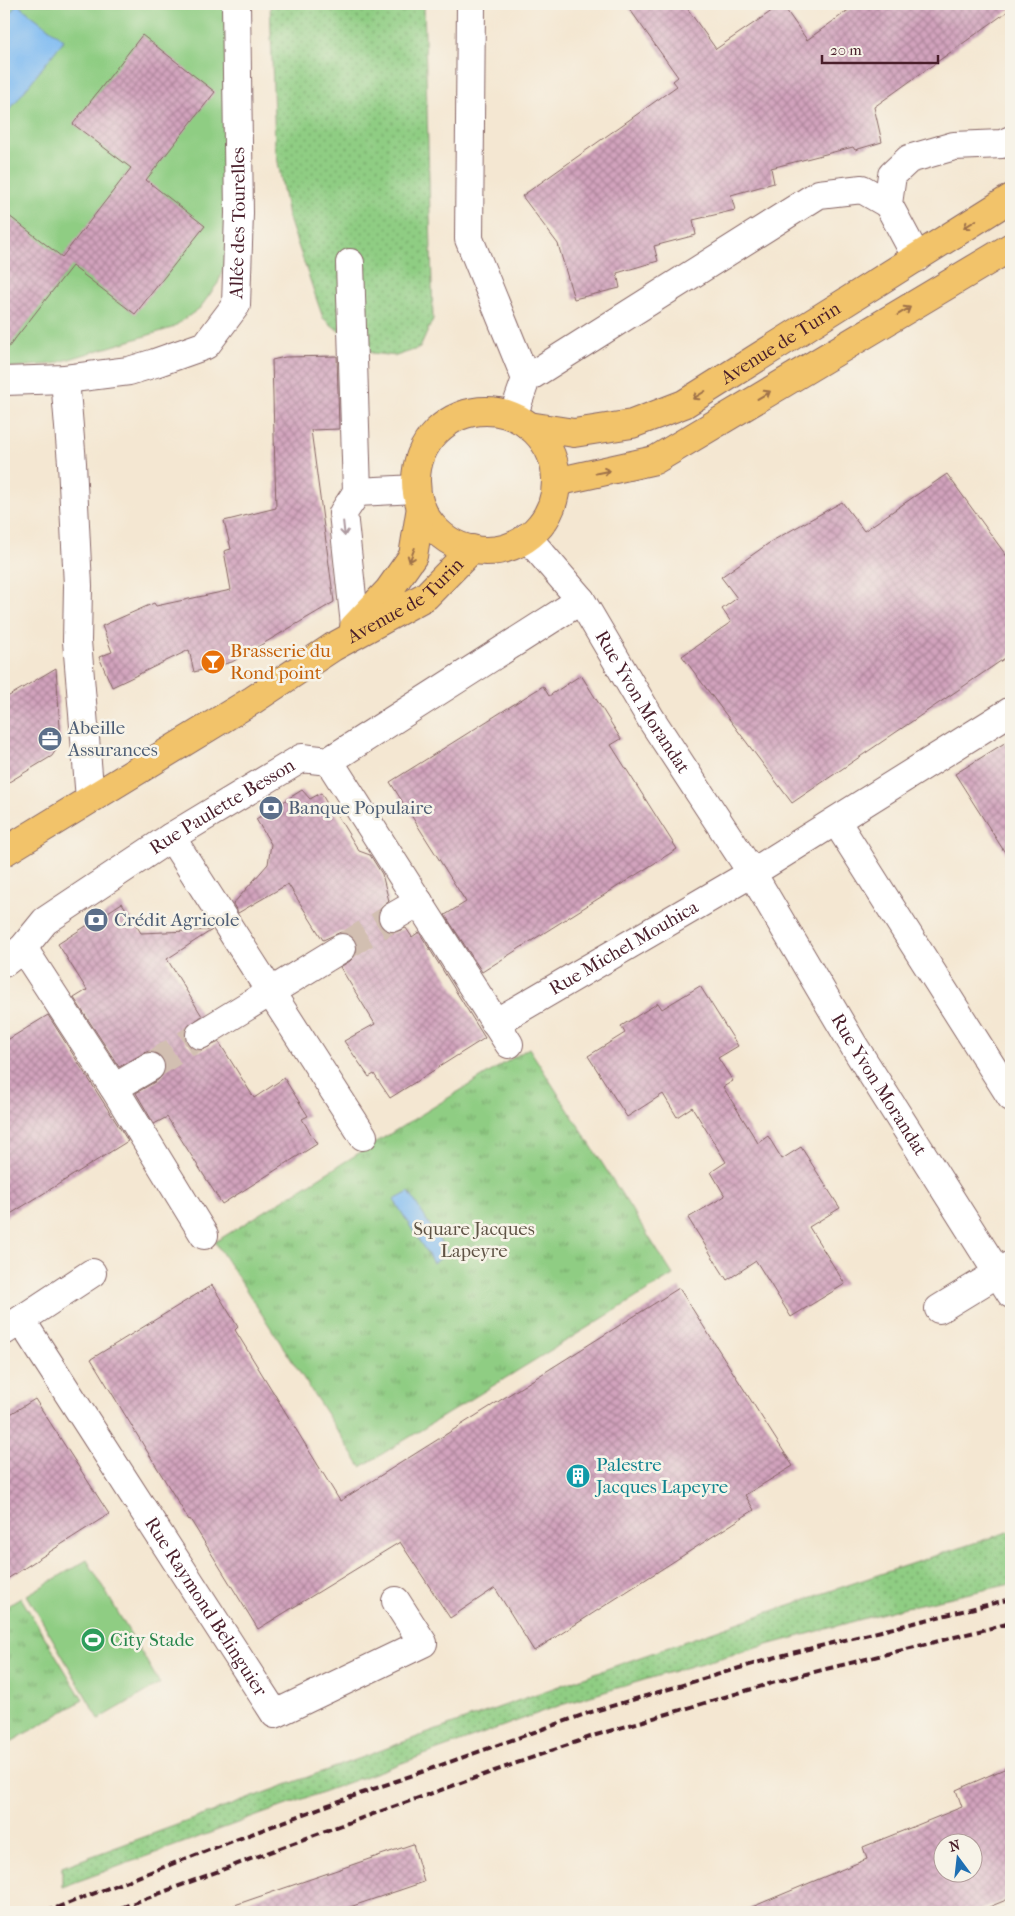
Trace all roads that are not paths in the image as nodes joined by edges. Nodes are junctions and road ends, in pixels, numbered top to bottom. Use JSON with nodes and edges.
{"nodes":[{"id":1,"x":236,"y":4,"type":"edge"},
{"id":2,"x":472,"y":4,"type":"edge"},
{"id":3,"x":1011,"y":140,"type":"edge"},
{"id":4,"x":1011,"y":198,"type":"edge"},
{"id":5,"x":888,"y":204,"type":"junction"},
{"id":6,"x":1011,"y":247,"type":"edge"},
{"id":7,"x":917,"y":258,"type":"junction"},
{"id":8,"x":350,"y":263,"type":"dead end"},
{"id":9,"x":65,"y":379,"type":"junction"},
{"id":10,"x":526,"y":379,"type":"junction"},
{"id":11,"x":4,"y":381,"type":"edge"},
{"id":12,"x":521,"y":421,"type":"junction"},
{"id":13,"x":556,"y":482,"type":"junction"},
{"id":14,"x":357,"y":492,"type":"junction"},
{"id":15,"x":419,"y":498,"type":"junction"},
{"id":16,"x":527,"y":537,"type":"junction"},
{"id":17,"x":472,"y":549,"type":"junction"},
{"id":18,"x":581,"y":600,"type":"junction"},
{"id":19,"x":355,"y":626,"type":"junction"},
{"id":20,"x":334,"y":647,"type":"junction"},
{"id":21,"x":1011,"y":711,"type":"edge"},
{"id":22,"x":329,"y":761,"type":"junction"},
{"id":23,"x":90,"y":799,"type":"junction"},
{"id":24,"x":836,"y":821,"type":"junction"},
{"id":25,"x":171,"y":837,"type":"junction"},
{"id":26,"x":4,"y":852,"type":"edge"},
{"id":27,"x":752,"y":873,"type":"junction"},
{"id":28,"x":419,"y":902,"type":"junction"},
{"id":29,"x":394,"y":917,"type":"tunnel mouth"},
{"id":30,"x":342,"y":948,"type":"tunnel mouth"},
{"id":31,"x":13,"y":955,"type":"edge"},
{"id":32,"x":270,"y":992,"type":"junction"},
{"id":33,"x":200,"y":1035,"type":"tunnel mouth"},
{"id":34,"x":150,"y":1067,"type":"tunnel mouth"},
{"id":35,"x":114,"y":1088,"type":"junction"},
{"id":36,"x":1011,"y":1097,"type":"edge"},
{"id":37,"x":363,"y":1136,"type":"dead end"},
{"id":38,"x":204,"y":1235,"type":"dead end"},
{"id":39,"x":92,"y":1273,"type":"dead end"},
{"id":40,"x":1007,"y":1277,"type":"edge"},
{"id":41,"x":939,"y":1309,"type":"dead end"},
{"id":42,"x":12,"y":1326,"type":"edge"},
{"id":43,"x":396,"y":1601,"type":"dead end"}],
"edges":[{"from":1,"to":9,"type":"street","name":"Allée des Tourelles"},
{"from":2,"to":10,"type":"street"},
{"from":3,"to":5,"type":"street"},
{"from":4,"to":7,"type":"main road","name":"Avenue de Turin","one_way":true},
{"from":5,"to":7,"type":"street"},
{"from":5,"to":10,"type":"street"},
{"from":13,"to":6,"type":"main road","name":"Avenue de Turin","one_way":true},
{"from":7,"to":12,"type":"main road","name":"Avenue de Turin","one_way":true},
{"from":8,"to":14,"type":"street"},
{"from":9,"to":11,"type":"street","name":"Allée des Tourelles"},
{"from":9,"to":23,"type":"street"},
{"from":10,"to":12,"type":"street"},
{"from":12,"to":13,"type":"main road"},
{"from":12,"to":15,"type":"main road"},
{"from":13,"to":16,"type":"main road"},
{"from":14,"to":15,"type":"street"},
{"from":14,"to":19,"type":"street","one_way":true},
{"from":15,"to":17,"type":"main road"},
{"from":15,"to":19,"type":"main road","name":"Avenue de Turin","one_way":true},
{"from":16,"to":17,"type":"main road"},
{"from":16,"to":18,"type":"street","name":"Rue Yvon Morandat"},
{"from":17,"to":20,"type":"main road","name":"Avenue de Turin"},
{"from":18,"to":22,"type":"street"},
{"from":18,"to":27,"type":"street","name":"Rue Yvon Morandat"},
{"from":19,"to":20,"type":"main road","name":"Avenue de Turin"},
{"from":20,"to":23,"type":"main road","name":"Avenue de Turin"},
{"from":21,"to":24,"type":"street"},
{"from":22,"to":25,"type":"street","name":"Rue Paulette Besson"},
{"from":22,"to":28,"type":"street"},
{"from":23,"to":26,"type":"main road","name":"Avenue de Turin"},
{"from":24,"to":27,"type":"street"},
{"from":24,"to":36,"type":"street"},
{"from":25,"to":31,"type":"street","name":"Rue Paulette Besson"},
{"from":25,"to":32,"type":"street"},
{"from":27,"to":28,"type":"street","name":"Rue Michel Mouhica"},
{"from":27,"to":40,"type":"street","name":"Rue Yvon Morandat"},
{"from":28,"to":29,"type":"street"},
{"from":30,"to":32,"type":"street"},
{"from":31,"to":35,"type":"street"},
{"from":32,"to":33,"type":"street"},
{"from":32,"to":37,"type":"street"},
{"from":34,"to":35,"type":"street"},
{"from":35,"to":38,"type":"street"},
{"from":39,"to":42,"type":"street","name":"Rue Raymond Belinguier"},
{"from":40,"to":41,"type":"street"},
{"from":42,"to":43,"type":"street","name":"Rue Raymond Belinguier"}]}
